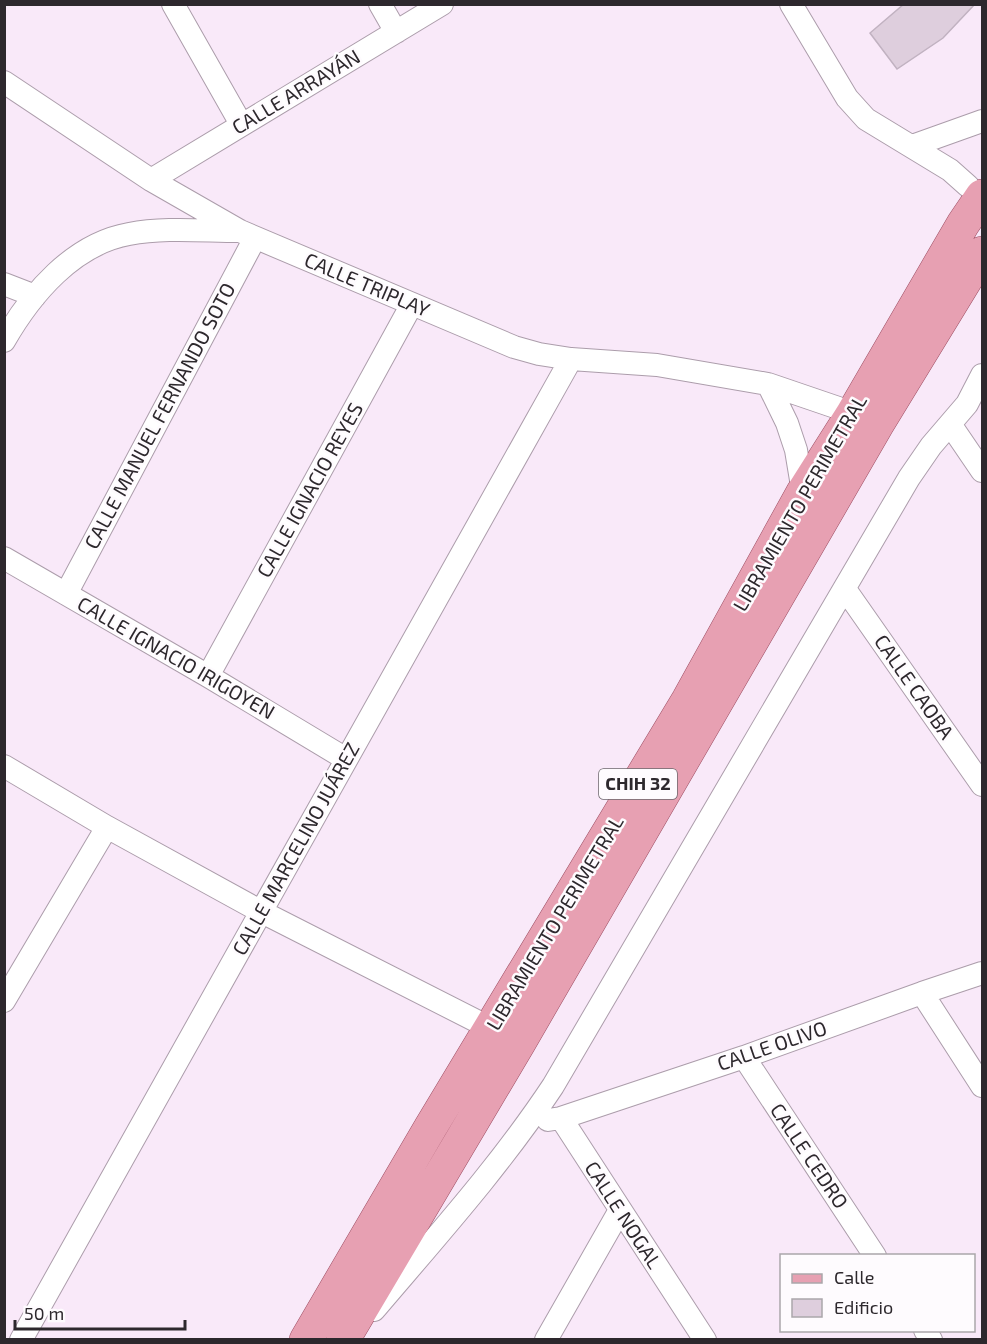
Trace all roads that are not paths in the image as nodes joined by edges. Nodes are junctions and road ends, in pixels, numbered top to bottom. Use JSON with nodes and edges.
{"nodes":[{"id":1,"x":173,"y":4,"type":"edge"},
{"id":2,"x":380,"y":4,"type":"edge"},
{"id":3,"x":442,"y":4,"type":"edge"},
{"id":4,"x":791,"y":4,"type":"edge"},
{"id":5,"x":396,"y":32,"type":"junction"},
{"id":6,"x":4,"y":82,"type":"edge"},
{"id":7,"x":982,"y":121,"type":"edge"},
{"id":8,"x":241,"y":124,"type":"junction"},
{"id":9,"x":912,"y":146,"type":"junction"},
{"id":10,"x":151,"y":180,"type":"junction"},
{"id":11,"x":975,"y":191,"type":"edge"},
{"id":12,"x":248,"y":235,"type":"junction"},
{"id":13,"x":980,"y":256,"type":"edge"},
{"id":14,"x":4,"y":284,"type":"edge"},
{"id":15,"x":35,"y":296,"type":"junction"},
{"id":16,"x":412,"y":304,"type":"junction"},
{"id":17,"x":4,"y":341,"type":"edge"},
{"id":18,"x":571,"y":359,"type":"junction"},
{"id":19,"x":982,"y":375,"type":"edge"},
{"id":20,"x":768,"y":384,"type":"junction"},
{"id":21,"x":865,"y":419,"type":"junction"},
{"id":22,"x":950,"y":424,"type":"junction"},
{"id":23,"x":982,"y":471,"type":"edge"},
{"id":24,"x":803,"y":492,"type":"junction"},
{"id":25,"x":4,"y":558,"type":"edge"},
{"id":26,"x":845,"y":589,"type":"junction"},
{"id":27,"x":66,"y":594,"type":"junction"},
{"id":28,"x":208,"y":675,"type":"junction"},
{"id":29,"x":346,"y":759,"type":"junction"},
{"id":30,"x":4,"y":766,"type":"edge"},
{"id":31,"x":982,"y":785,"type":"edge"},
{"id":32,"x":108,"y":827,"type":"junction"},
{"id":33,"x":260,"y":911,"type":"junction"},
{"id":34,"x":13,"y":968,"type":"edge"},
{"id":35,"x":982,"y":973,"type":"edge"},
{"id":36,"x":922,"y":993,"type":"junction"},
{"id":37,"x":4,"y":1001,"type":"edge"},
{"id":38,"x":505,"y":1036,"type":"junction"},
{"id":39,"x":744,"y":1057,"type":"junction"},
{"id":40,"x":982,"y":1086,"type":"edge"},
{"id":41,"x":561,"y":1118,"type":"junction"},
{"id":42,"x":528,"y":1123,"type":"junction"},
{"id":43,"x":620,"y":1210,"type":"junction"},
{"id":44,"x":874,"y":1254,"type":"edge"},
{"id":45,"x":348,"y":1330,"type":"edge"},
{"id":46,"x":21,"y":1340,"type":"edge"},
{"id":47,"x":306,"y":1340,"type":"edge"},
{"id":48,"x":546,"y":1340,"type":"edge"},
{"id":49,"x":705,"y":1340,"type":"edge"}],
"edges":[{"from":1,"to":8,"type":"street"},
{"from":2,"to":5,"type":"street"},
{"from":3,"to":5,"type":"street","name":"CALLE ARRAYÁN"},
{"from":4,"to":9,"type":"street"},
{"from":5,"to":8,"type":"street","name":"CALLE ARRAYÁN"},
{"from":6,"to":10,"type":"street","name":"CALLE TRIPLAY"},
{"from":7,"to":9,"type":"street"},
{"from":8,"to":10,"type":"street","name":"CALLE ARRAYÁN"},
{"from":9,"to":11,"type":"street"},
{"from":10,"to":12,"type":"street","name":"CALLE TRIPLAY"},
{"from":11,"to":21,"type":"main road","name":"LIBRAMIENTO PERIMETRAL","number":"CHIH 32"},
{"from":12,"to":15,"type":"street"},
{"from":12,"to":16,"type":"street","name":"CALLE TRIPLAY"},
{"from":12,"to":27,"type":"street","name":"CALLE MANUEL FERNANDO SOTO"},
{"from":13,"to":21,"type":"main road","name":"LIBRAMIENTO PERIMETRAL","number":"CHIH 32"},
{"from":14,"to":15,"type":"street"},
{"from":15,"to":17,"type":"street"},
{"from":16,"to":18,"type":"street","name":"CALLE TRIPLAY"},
{"from":16,"to":28,"type":"street","name":"CALLE IGNACIO REYES"},
{"from":18,"to":20,"type":"street","name":"CALLE TRIPLAY"},
{"from":18,"to":29,"type":"street","name":"CALLE MARCELINO JUÁREZ"},
{"from":19,"to":22,"type":"street"},
{"from":20,"to":21,"type":"street","name":"CALLE TRIPLAY"},
{"from":20,"to":24,"type":"street"},
{"from":21,"to":24,"type":"main road","name":"LIBRAMIENTO PERIMETRAL","number":"CHIH 32"},
{"from":21,"to":38,"type":"main road","name":"LIBRAMIENTO PERIMETRAL","number":"CHIH 32"},
{"from":22,"to":23,"type":"street"},
{"from":22,"to":26,"type":"street"},
{"from":24,"to":38,"type":"main road","name":"LIBRAMIENTO PERIMETRAL","number":"CHIH 32"},
{"from":25,"to":27,"type":"street","name":"CALLE IGNACIO IRIGOYEN"},
{"from":26,"to":31,"type":"street","name":"CALLE CAOBA"},
{"from":26,"to":42,"type":"street"},
{"from":27,"to":28,"type":"street","name":"CALLE IGNACIO IRIGOYEN"},
{"from":28,"to":29,"type":"street","name":"CALLE IGNACIO IRIGOYEN"},
{"from":29,"to":33,"type":"street","name":"CALLE MARCELINO JUÁREZ"},
{"from":30,"to":32,"type":"street"},
{"from":32,"to":33,"type":"street"},
{"from":32,"to":34,"type":"street"},
{"from":33,"to":38,"type":"street"},
{"from":33,"to":46,"type":"street","name":"CALLE MARCELINO JUÁREZ"},
{"from":34,"to":37,"type":"street"},
{"from":35,"to":36,"type":"street","name":"CALLE OLIVO"},
{"from":36,"to":39,"type":"street","name":"CALLE OLIVO"},
{"from":36,"to":40,"type":"street"},
{"from":38,"to":45,"type":"main road","name":"LIBRAMIENTO PERIMETRAL","number":"CHIH 32"},
{"from":38,"to":47,"type":"main road","name":"LIBRAMIENTO PERIMETRAL","number":"CHIH 32"},
{"from":39,"to":41,"type":"street","name":"CALLE OLIVO"},
{"from":39,"to":44,"type":"street","name":"CALLE CEDRO"},
{"from":41,"to":42,"type":"street"},
{"from":41,"to":43,"type":"street","name":"CALLE NOGAL"},
{"from":42,"to":45,"type":"street"},
{"from":43,"to":48,"type":"street"},
{"from":43,"to":49,"type":"street","name":"CALLE NOGAL"}]}
